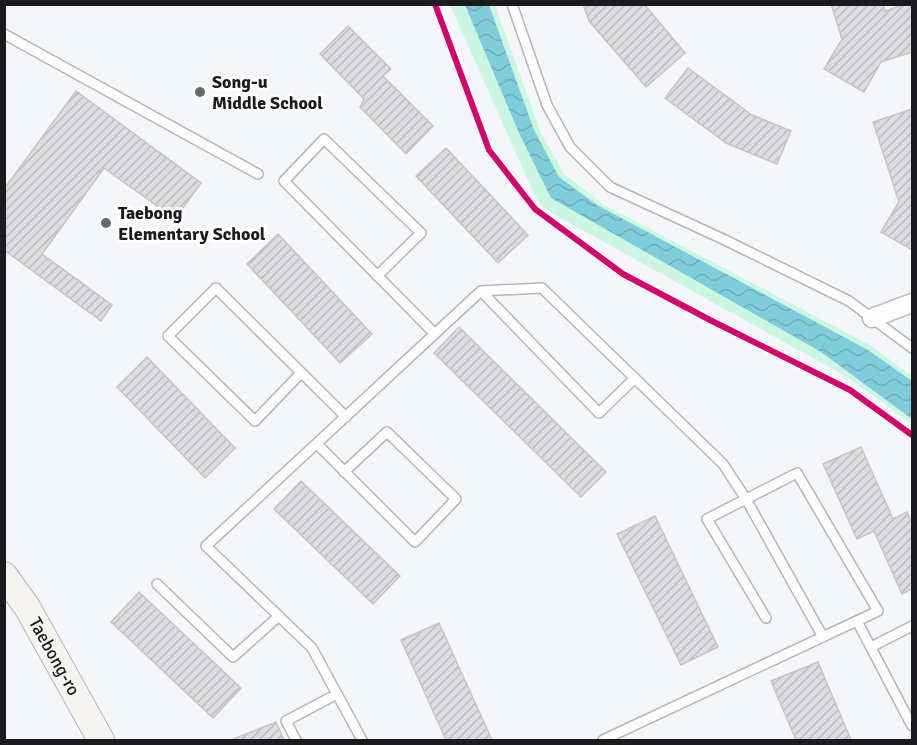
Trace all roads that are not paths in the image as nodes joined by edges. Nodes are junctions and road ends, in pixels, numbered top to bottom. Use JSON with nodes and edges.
{"nodes":[{"id":1,"x":512,"y":4,"type":"edge"},
{"id":2,"x":4,"y":34,"type":"edge"},
{"id":3,"x":258,"y":174,"type":"dead end"},
{"id":4,"x":378,"y":276,"type":"junction"},
{"id":5,"x":481,"y":291,"type":"junction"},
{"id":6,"x":912,"y":303,"type":"edge"},
{"id":7,"x":872,"y":318,"type":"junction"},
{"id":8,"x":435,"y":334,"type":"junction"},
{"id":9,"x":912,"y":348,"type":"edge"},
{"id":10,"x":301,"y":373,"type":"junction"},
{"id":11,"x":635,"y":378,"type":"junction"},
{"id":12,"x":346,"y":417,"type":"junction"},
{"id":13,"x":317,"y":444,"type":"junction"},
{"id":14,"x":344,"y":472,"type":"junction"},
{"id":15,"x":746,"y":499,"type":"junction"},
{"id":16,"x":4,"y":575,"type":"edge"},
{"id":17,"x":157,"y":584,"type":"dead end"},
{"id":18,"x":279,"y":616,"type":"junction"},
{"id":19,"x":766,"y":618,"type":"dead end"},
{"id":20,"x":857,"y":621,"type":"junction"},
{"id":21,"x":912,"y":626,"type":"edge"},
{"id":22,"x":823,"y":637,"type":"junction"},
{"id":23,"x":871,"y":647,"type":"junction"},
{"id":24,"x":337,"y":694,"type":"junction"},
{"id":25,"x":912,"y":726,"type":"edge"},
{"id":26,"x":101,"y":741,"type":"edge"},
{"id":27,"x":296,"y":741,"type":"edge"},
{"id":28,"x":362,"y":741,"type":"edge"},
{"id":29,"x":603,"y":741,"type":"edge"}],
"edges":[{"from":1,"to":7,"type":"lane"},
{"from":2,"to":3,"type":"lane"},
{"from":4,"to":4,"type":"lane"},
{"from":4,"to":8,"type":"lane"},
{"from":5,"to":8,"type":"lane"},
{"from":5,"to":11,"type":"lane"},
{"from":5,"to":11,"type":"lane"},
{"from":6,"to":7,"type":"street"},
{"from":7,"to":9,"type":"lane"},
{"from":8,"to":12,"type":"lane"},
{"from":10,"to":10,"type":"lane"},
{"from":10,"to":12,"type":"lane"},
{"from":11,"to":15,"type":"lane"},
{"from":12,"to":13,"type":"lane"},
{"from":13,"to":14,"type":"lane"},
{"from":13,"to":18,"type":"lane"},
{"from":14,"to":14,"type":"lane"},
{"from":15,"to":19,"type":"lane"},
{"from":15,"to":20,"type":"lane"},
{"from":15,"to":22,"type":"lane"},
{"from":16,"to":26,"type":"main road","name":"Taebong-ro"},
{"from":17,"to":18,"type":"lane"},
{"from":18,"to":24,"type":"lane"},
{"from":20,"to":22,"type":"lane"},
{"from":20,"to":23,"type":"lane"},
{"from":21,"to":23,"type":"lane"},
{"from":22,"to":29,"type":"lane"},
{"from":23,"to":25,"type":"lane"},
{"from":24,"to":27,"type":"lane"},
{"from":24,"to":28,"type":"lane"}]}
